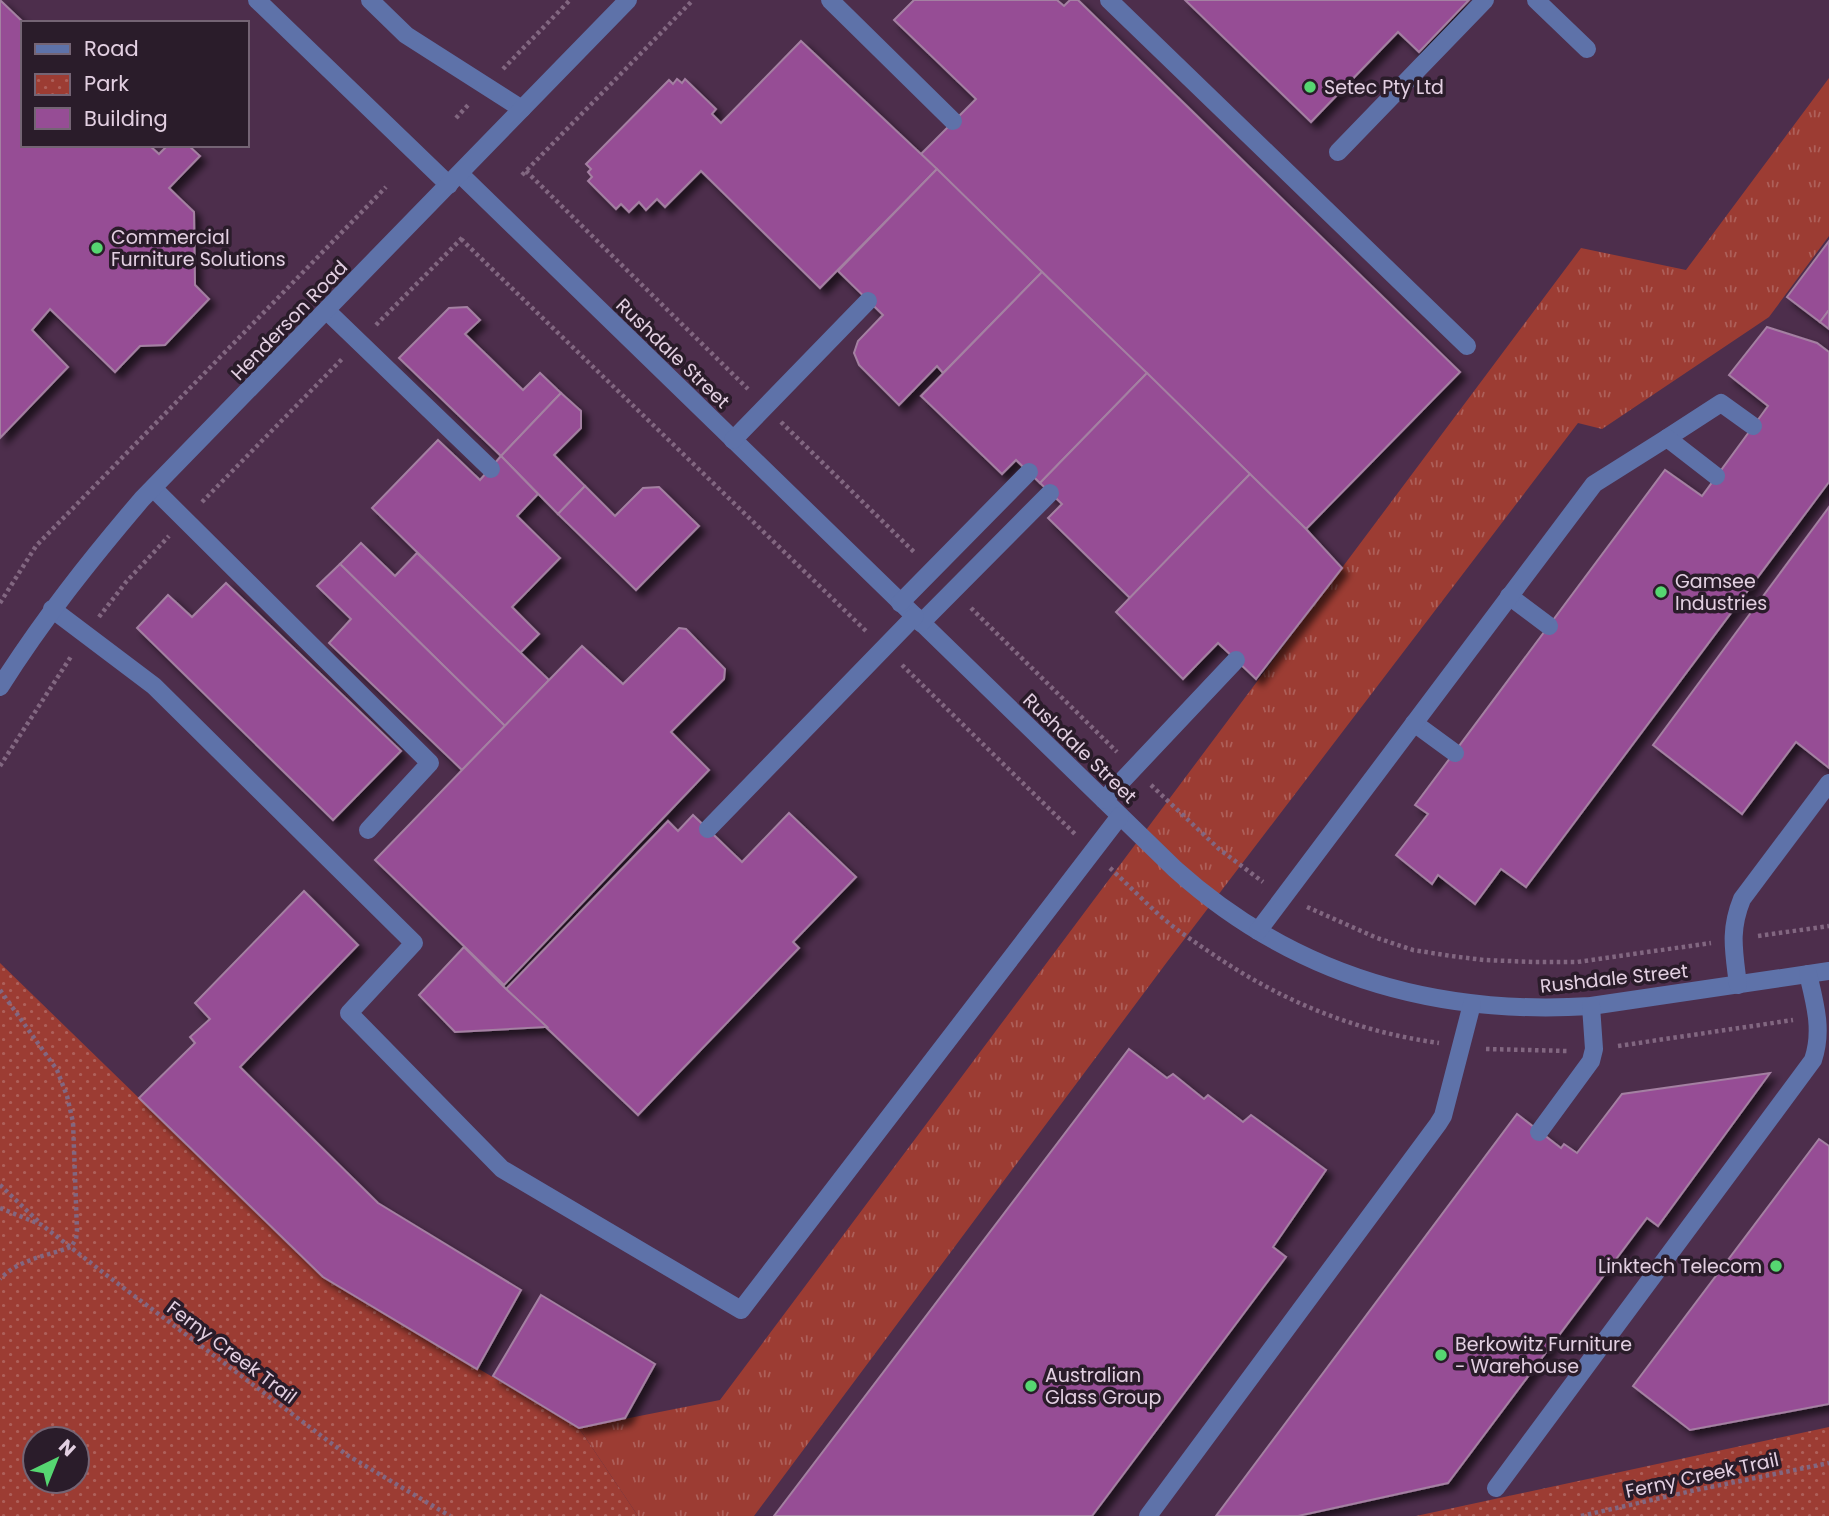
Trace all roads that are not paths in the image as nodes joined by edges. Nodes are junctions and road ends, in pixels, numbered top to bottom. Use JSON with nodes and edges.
{"nodes":[{"id":1,"x":257,"y":0,"type":"edge"},
{"id":2,"x":370,"y":0,"type":"edge"},
{"id":3,"x":830,"y":0,"type":"edge"},
{"id":4,"x":1109,"y":0,"type":"edge"},
{"id":5,"x":1485,"y":0,"type":"edge"},
{"id":6,"x":1536,"y":0,"type":"edge"},
{"id":7,"x":616,"y":4,"type":"edge"},
{"id":8,"x":1587,"y":49,"type":"dead end"},
{"id":9,"x":522,"y":109,"type":"junction"},
{"id":10,"x":953,"y":121,"type":"dead end"},
{"id":11,"x":1338,"y":152,"type":"dead end"},
{"id":12,"x":455,"y":179,"type":"junction"},
{"id":13,"x":868,"y":301,"type":"dead end"},
{"id":14,"x":327,"y":311,"type":"junction"},
{"id":15,"x":1467,"y":346,"type":"dead end"},
{"id":16,"x":1753,"y":426,"type":"dead end"},
{"id":17,"x":1667,"y":438,"type":"junction"},
{"id":18,"x":733,"y":440,"type":"junction"},
{"id":19,"x":491,"y":469,"type":"dead end"},
{"id":20,"x":1029,"y":472,"type":"dead end"},
{"id":21,"x":1716,"y":476,"type":"dead end"},
{"id":22,"x":153,"y":489,"type":"junction"},
{"id":23,"x":1050,"y":492,"type":"dead end"},
{"id":24,"x":1509,"y":596,"type":"junction"},
{"id":25,"x":900,"y":603,"type":"junction"},
{"id":26,"x":52,"y":609,"type":"junction"},
{"id":27,"x":918,"y":620,"type":"junction"},
{"id":28,"x":1549,"y":626,"type":"dead end"},
{"id":29,"x":1236,"y":660,"type":"dead end"},
{"id":30,"x":0,"y":687,"type":"edge"},
{"id":31,"x":1414,"y":723,"type":"junction"},
{"id":32,"x":1455,"y":753,"type":"dead end"},
{"id":33,"x":1829,"y":783,"type":"edge"},
{"id":34,"x":1104,"y":800,"type":"junction"},
{"id":35,"x":1120,"y":816,"type":"junction"},
{"id":36,"x":708,"y":829,"type":"dead end"},
{"id":37,"x":369,"y":830,"type":"dead end"},
{"id":38,"x":1258,"y":931,"type":"junction"},
{"id":39,"x":1829,"y":971,"type":"edge"},
{"id":40,"x":1808,"y":974,"type":"junction"},
{"id":41,"x":1738,"y":985,"type":"junction"},
{"id":42,"x":1472,"y":1004,"type":"junction"},
{"id":43,"x":1591,"y":1006,"type":"junction"},
{"id":44,"x":1539,"y":1132,"type":"dead end"},
{"id":45,"x":1496,"y":1488,"type":"dead end"},
{"id":46,"x":1148,"y":1516,"type":"edge"}],
"edges":[{"from":1,"to":12,"type":"street","name":"Rushdale Street"},
{"from":2,"to":9,"type":"street"},
{"from":3,"to":10,"type":"street"},
{"from":4,"to":15,"type":"street"},
{"from":5,"to":11,"type":"street"},
{"from":6,"to":8,"type":"street"},
{"from":7,"to":9,"type":"street","name":"Henderson Road"},
{"from":9,"to":12,"type":"street","name":"Henderson Road"},
{"from":12,"to":14,"type":"street","name":"Henderson Road"},
{"from":12,"to":18,"type":"street","name":"Rushdale Street"},
{"from":13,"to":18,"type":"street"},
{"from":14,"to":19,"type":"street"},
{"from":14,"to":22,"type":"street","name":"Henderson Road"},
{"from":16,"to":17,"type":"street"},
{"from":17,"to":21,"type":"street"},
{"from":17,"to":24,"type":"street"},
{"from":18,"to":25,"type":"street","name":"Rushdale Street"},
{"from":20,"to":25,"type":"street"},
{"from":22,"to":26,"type":"street","name":"Henderson Road"},
{"from":22,"to":37,"type":"street"},
{"from":23,"to":27,"type":"street"},
{"from":24,"to":28,"type":"street"},
{"from":24,"to":31,"type":"street"},
{"from":25,"to":27,"type":"street","name":"Rushdale Street"},
{"from":26,"to":30,"type":"street","name":"Henderson Road"},
{"from":26,"to":35,"type":"street"},
{"from":27,"to":34,"type":"street","name":"Rushdale Street"},
{"from":27,"to":36,"type":"street"},
{"from":29,"to":34,"type":"street"},
{"from":31,"to":32,"type":"street"},
{"from":31,"to":38,"type":"street"},
{"from":33,"to":41,"type":"street"},
{"from":34,"to":35,"type":"street","name":"Rushdale Street"},
{"from":35,"to":38,"type":"street","name":"Rushdale Street"},
{"from":38,"to":42,"type":"street","name":"Rushdale Street"},
{"from":39,"to":40,"type":"street","name":"Rushdale Street"},
{"from":40,"to":41,"type":"street","name":"Rushdale Street"},
{"from":40,"to":45,"type":"street"},
{"from":41,"to":43,"type":"street","name":"Rushdale Street"},
{"from":42,"to":43,"type":"street","name":"Rushdale Street"},
{"from":42,"to":46,"type":"street"},
{"from":43,"to":44,"type":"street"}]}
